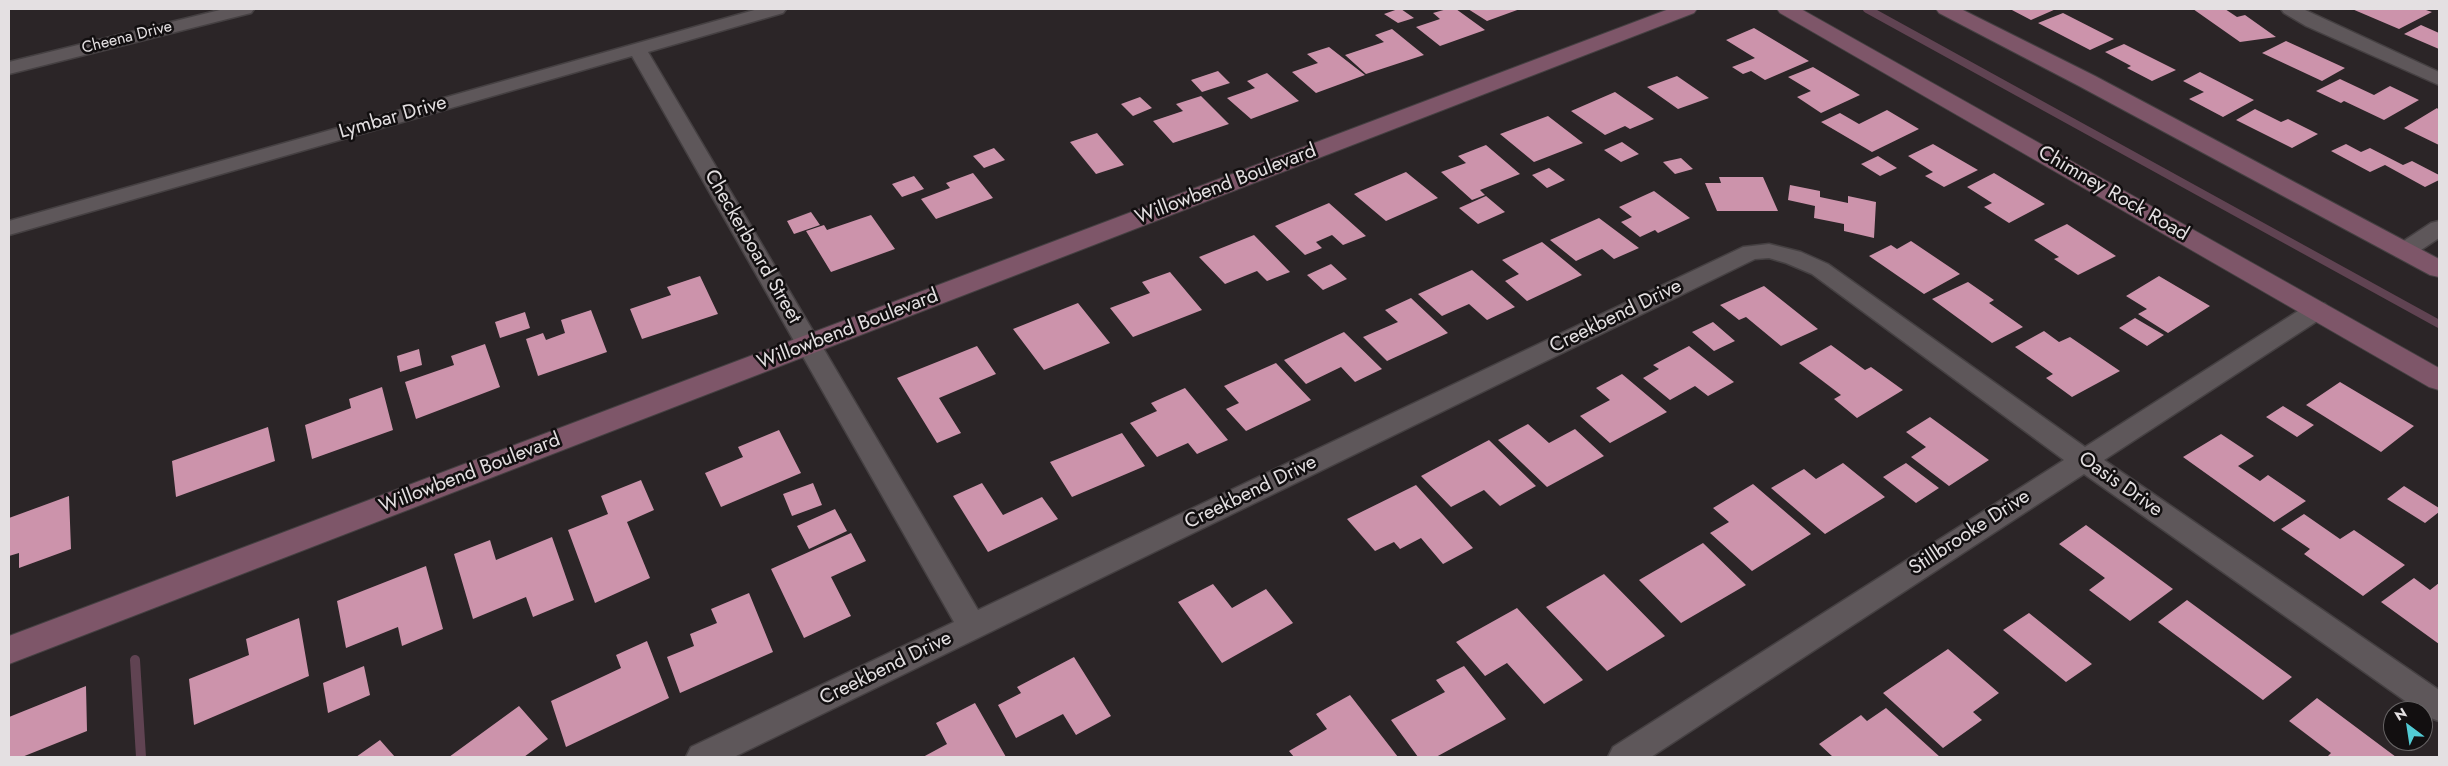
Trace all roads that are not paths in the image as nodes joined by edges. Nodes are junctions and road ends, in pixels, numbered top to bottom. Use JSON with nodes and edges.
{"nodes":[{"id":1,"x":246,"y":9,"type":"edge"},
{"id":2,"x":775,"y":9,"type":"edge"},
{"id":3,"x":1687,"y":9,"type":"edge"},
{"id":4,"x":1787,"y":9,"type":"edge"},
{"id":5,"x":1946,"y":9,"type":"edge"},
{"id":6,"x":2290,"y":9,"type":"edge"},
{"id":7,"x":637,"y":49,"type":"junction"},
{"id":8,"x":9,"y":68,"type":"edge"},
{"id":9,"x":2439,"y":79,"type":"edge"},
{"id":10,"x":9,"y":228,"type":"edge"},
{"id":11,"x":2439,"y":228,"type":"edge"},
{"id":12,"x":2404,"y":251,"type":"junction"},
{"id":13,"x":1803,"y":261,"type":"joint"},
{"id":14,"x":2439,"y":269,"type":"edge"},
{"id":15,"x":2316,"y":310,"type":"junction"},
{"id":16,"x":809,"y":345,"type":"junction"},
{"id":17,"x":2439,"y":380,"type":"edge"},
{"id":18,"x":2084,"y":460,"type":"junction"},
{"id":19,"x":972,"y":628,"type":"junction"},
{"id":20,"x":9,"y":650,"type":"edge"},
{"id":21,"x":2439,"y":707,"type":"edge"},
{"id":22,"x":702,"y":757,"type":"edge"},
{"id":23,"x":1624,"y":757,"type":"edge"}],
"edges":[{"from":1,"to":8,"type":"street","name":"Cheena Drive"},
{"from":2,"to":7,"type":"street","name":"Lymbar Drive"},
{"from":3,"to":16,"type":"main road","name":"Willowbend Boulevard"},
{"from":4,"to":15,"type":"main road","name":"Chimney Rock Road"},
{"from":5,"to":12,"type":"main road"},
{"from":6,"to":9,"type":"street"},
{"from":7,"to":10,"type":"street","name":"Lymbar Drive"},
{"from":7,"to":16,"type":"street","name":"Checkerboard Street"},
{"from":11,"to":12,"type":"street"},
{"from":12,"to":14,"type":"main road"},
{"from":13,"to":18,"type":"street","name":"Oasis Drive"},
{"from":13,"to":19,"type":"street","name":"Creekbend Drive"},
{"from":15,"to":17,"type":"main road","name":"Chimney Rock Road"},
{"from":15,"to":18,"type":"street","name":"Stillbrooke Drive"},
{"from":16,"to":19,"type":"street","name":"Checkerboard Street"},
{"from":16,"to":20,"type":"main road","name":"Willowbend Boulevard"},
{"from":18,"to":21,"type":"street","name":"Oasis Drive"},
{"from":18,"to":23,"type":"street","name":"Stillbrooke Drive"},
{"from":19,"to":22,"type":"street","name":"Creekbend Drive"}]}
